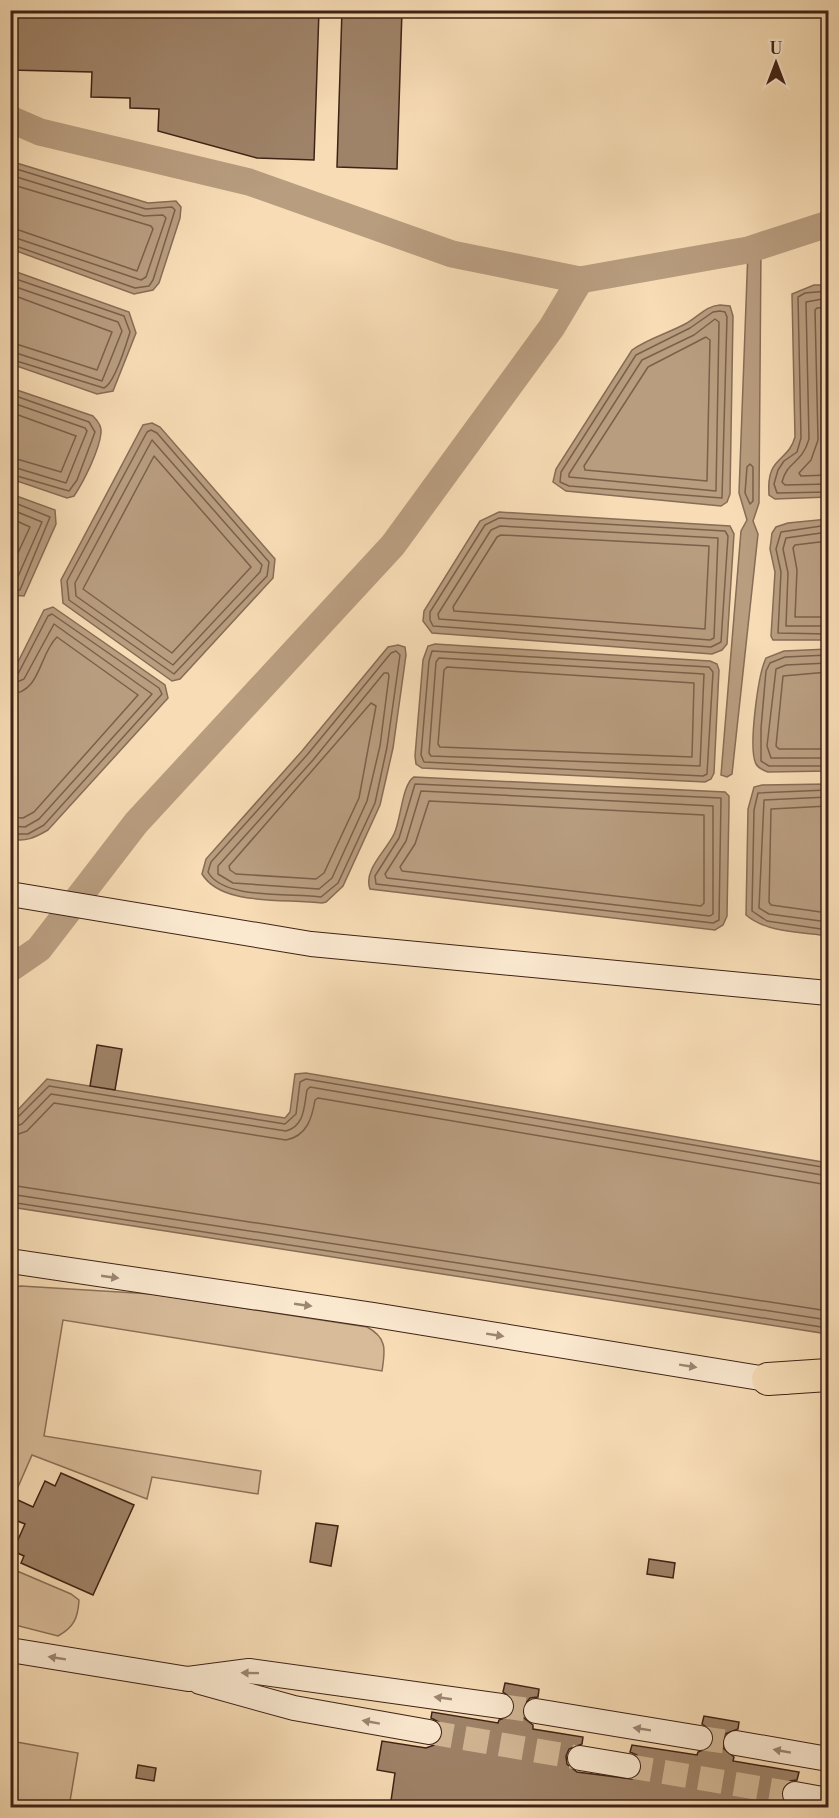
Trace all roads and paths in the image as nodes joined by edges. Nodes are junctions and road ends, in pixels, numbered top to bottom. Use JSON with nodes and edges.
{"nodes":[{"id":1,"x":19,"y":895,"type":"edge"},
{"id":2,"x":828,"y":993,"type":"edge"},
{"id":3,"x":10,"y":1262,"type":"edge"},
{"id":4,"x":67,"y":1271,"type":"junction"},
{"id":5,"x":10,"y":1279,"type":"edge"},
{"id":6,"x":828,"y":1375,"type":"edge"},
{"id":7,"x":768,"y":1379,"type":"junction"},
{"id":8,"x":828,"y":1389,"type":"edge"},
{"id":9,"x":10,"y":1650,"type":"edge"},
{"id":10,"x":188,"y":1679,"type":"junction"},
{"id":11,"x":501,"y":1706,"type":"tunnel mouth"},
{"id":12,"x":536,"y":1711,"type":"tunnel mouth"},
{"id":13,"x":429,"y":1732,"type":"tunnel mouth"},
{"id":14,"x":700,"y":1738,"type":"tunnel mouth"},
{"id":15,"x":736,"y":1743,"type":"tunnel mouth"},
{"id":16,"x":580,"y":1758,"type":"tunnel mouth"},
{"id":17,"x":828,"y":1759,"type":"edge"},
{"id":18,"x":628,"y":1766,"type":"tunnel mouth"},
{"id":19,"x":795,"y":1794,"type":"tunnel mouth"},
{"id":20,"x":828,"y":1800,"type":"edge"}],
"edges":[{"from":1,"to":2,"type":"street"},
{"from":3,"to":4,"type":"street"},
{"from":4,"to":5,"type":"street"},
{"from":4,"to":7,"type":"street","one_way":true},
{"from":6,"to":7,"type":"highway"},
{"from":7,"to":8,"type":"street"},
{"from":10,"to":9,"type":"street","one_way":true},
{"from":11,"to":10,"type":"street","one_way":true},
{"from":13,"to":10,"type":"street","one_way":true},
{"from":14,"to":12,"type":"street","one_way":true},
{"from":17,"to":15,"type":"street","one_way":true},
{"from":16,"to":18,"type":"street"},
{"from":19,"to":20,"type":"street"}]}
